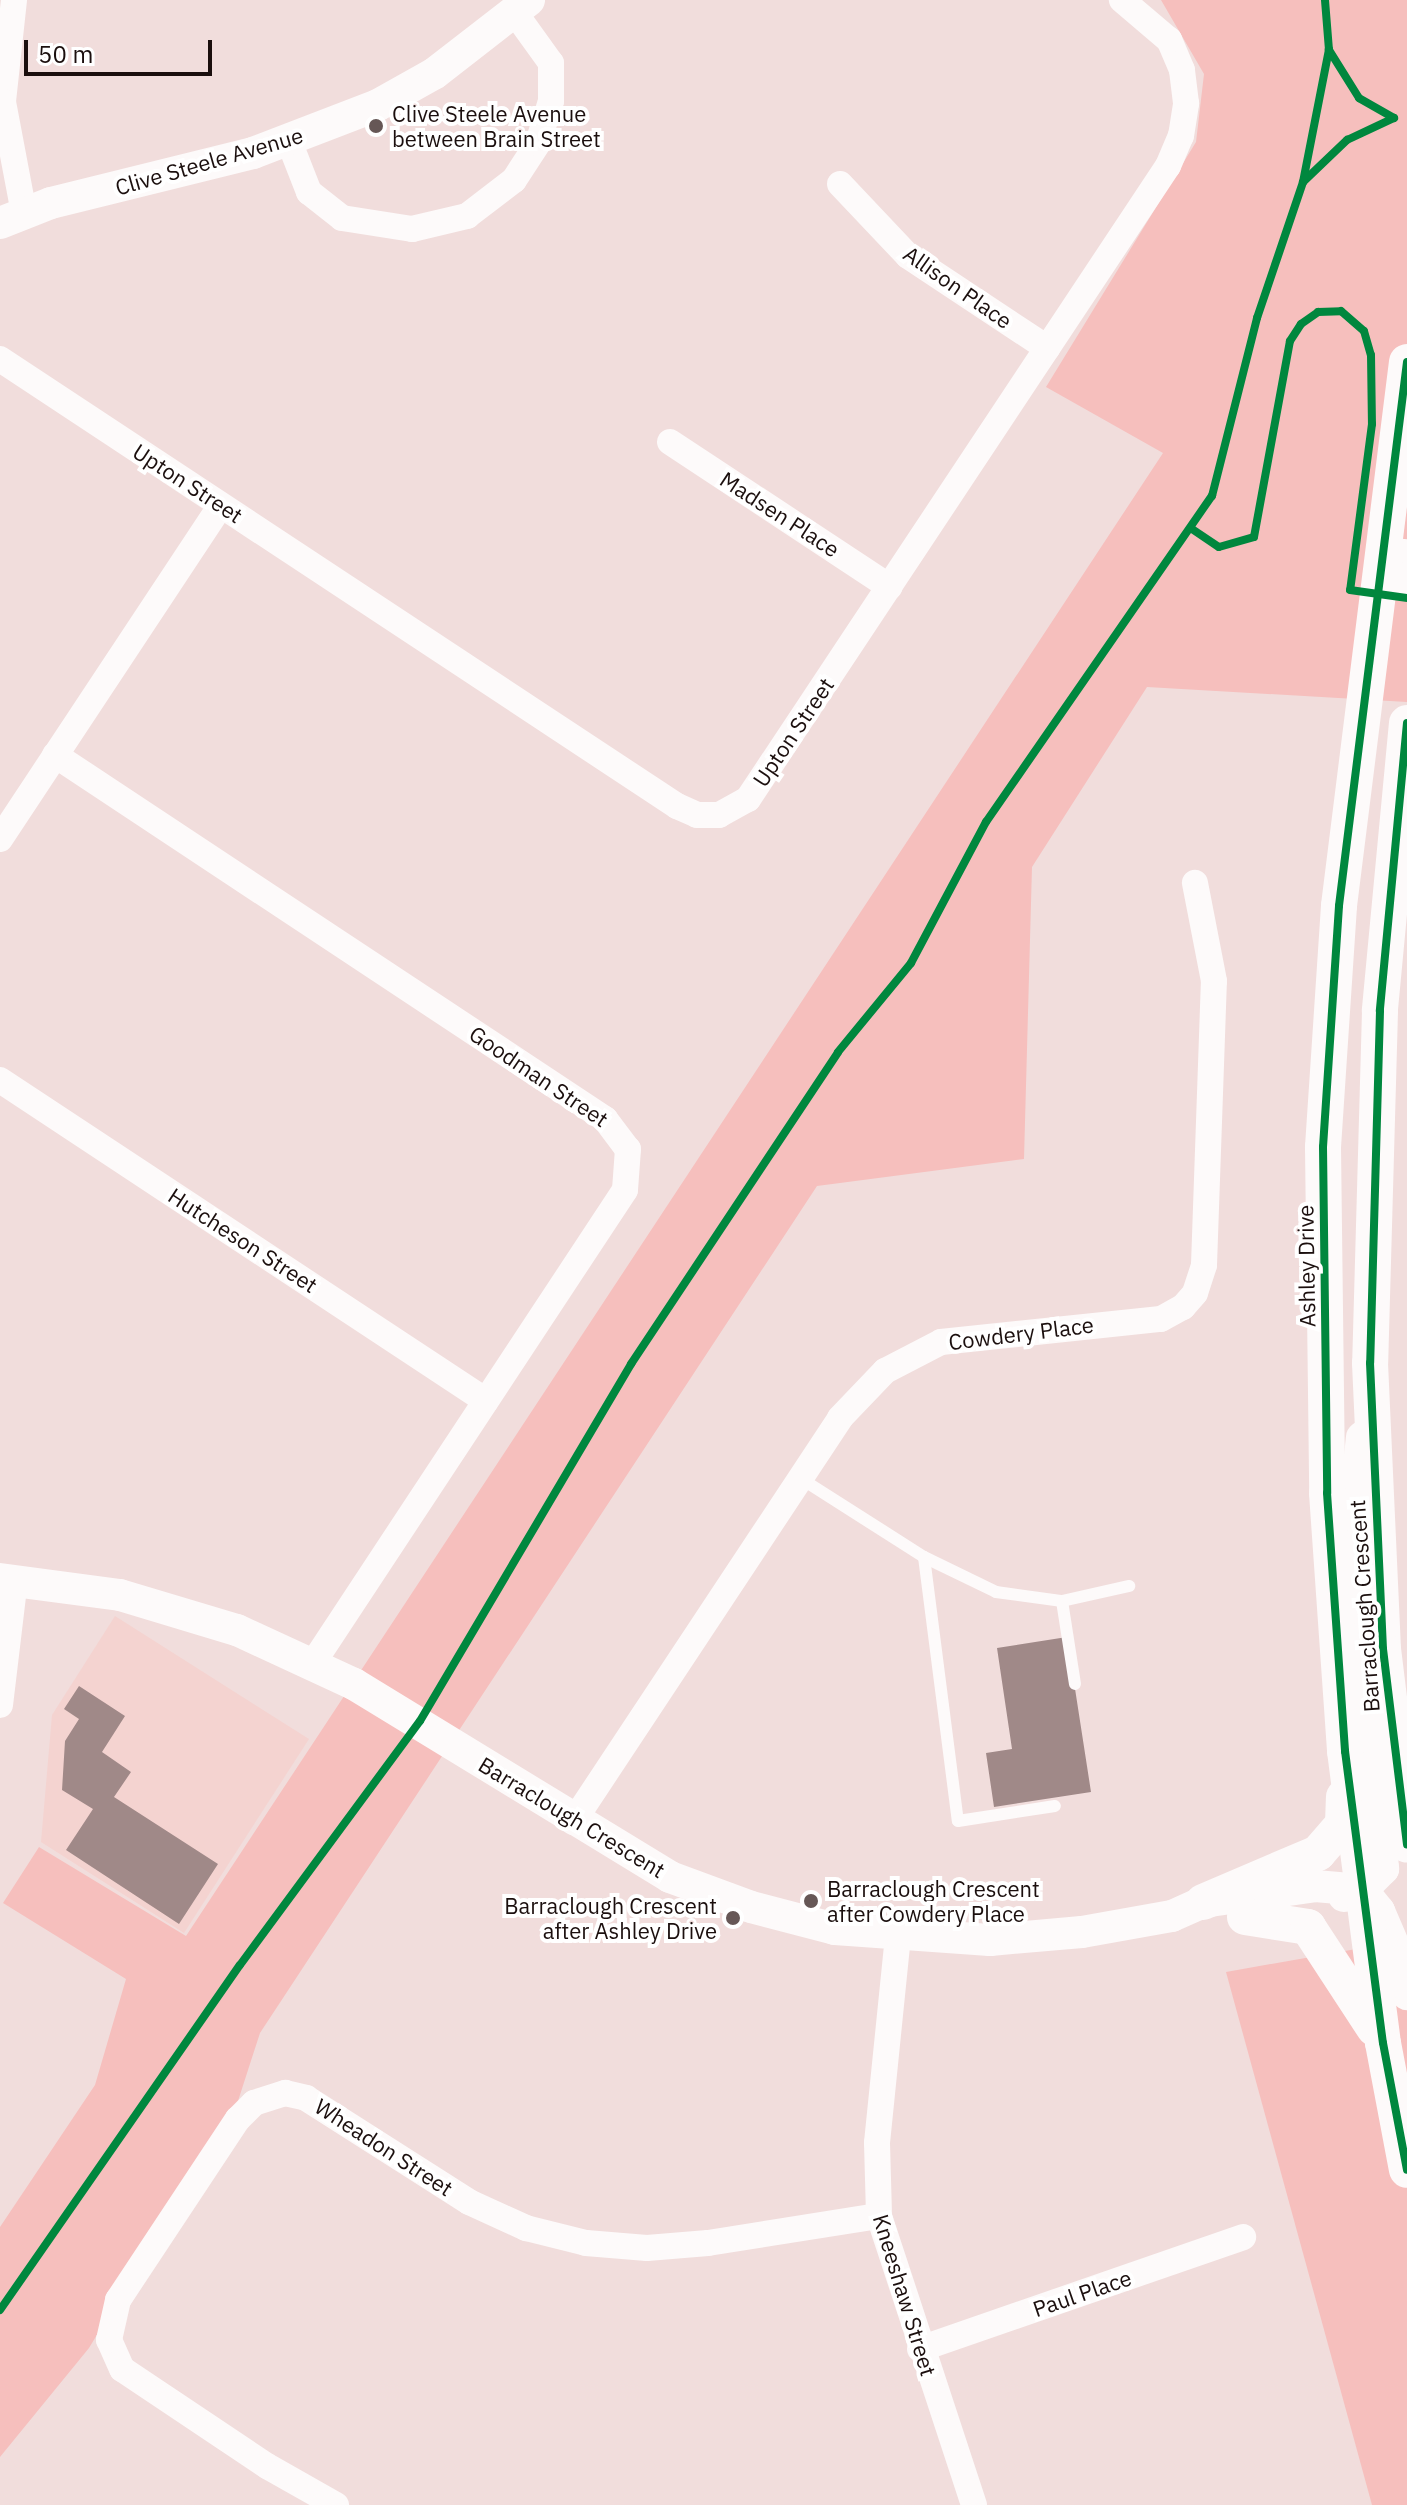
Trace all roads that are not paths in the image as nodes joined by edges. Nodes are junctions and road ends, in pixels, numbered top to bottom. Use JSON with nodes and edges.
{"nodes":[{"id":1,"x":14,"y":0,"type":"edge"},
{"id":2,"x":1122,"y":0,"type":"edge"},
{"id":3,"x":522,"y":6,"type":"edge"},
{"id":4,"x":289,"y":141,"type":"junction"},
{"id":5,"x":840,"y":184,"type":"dead end"},
{"id":6,"x":12,"y":218,"type":"edge"},
{"id":7,"x":1047,"y":348,"type":"junction"},
{"id":8,"x":0,"y":359,"type":"edge"},
{"id":9,"x":1407,"y":362,"type":"edge"},
{"id":10,"x":670,"y":442,"type":"dead end"},
{"id":11,"x":221,"y":505,"type":"junction"},
{"id":12,"x":1394,"y":566,"type":"edge"},
{"id":13,"x":890,"y":587,"type":"junction"},
{"id":14,"x":1407,"y":723,"type":"edge"},
{"id":15,"x":55,"y":755,"type":"junction"},
{"id":16,"x":0,"y":839,"type":"edge"},
{"id":17,"x":1195,"y":883,"type":"dead end"},
{"id":18,"x":0,"y":1080,"type":"edge"},
{"id":19,"x":1370,"y":1363,"type":"junction"},
{"id":20,"x":486,"y":1401,"type":"junction"},
{"id":21,"x":800,"y":1478,"type":"junction"},
{"id":22,"x":924,"y":1557,"type":"junction"},
{"id":23,"x":8,"y":1580,"type":"edge"},
{"id":24,"x":1129,"y":1586,"type":"dead end"},
{"id":25,"x":1062,"y":1601,"type":"junction"},
{"id":26,"x":313,"y":1663,"type":"junction"},
{"id":27,"x":1075,"y":1684,"type":"dead end"},
{"id":28,"x":0,"y":1705,"type":"edge"},
{"id":29,"x":1345,"y":1751,"type":"junction"},
{"id":30,"x":1055,"y":1806,"type":"dead end"},
{"id":31,"x":573,"y":1822,"type":"junction"},
{"id":32,"x":1407,"y":1845,"type":"edge"},
{"id":33,"x":1362,"y":1890,"type":"junction"},
{"id":34,"x":1188,"y":1909,"type":"junction"},
{"id":35,"x":1245,"y":1917,"type":"junction"},
{"id":36,"x":898,"y":1936,"type":"junction"},
{"id":37,"x":1407,"y":1994,"type":"edge"},
{"id":38,"x":1383,"y":2043,"type":"junction"},
{"id":39,"x":1407,"y":2170,"type":"edge"},
{"id":40,"x":879,"y":2216,"type":"junction"},
{"id":41,"x":1243,"y":2237,"type":"dead end"},
{"id":42,"x":920,"y":2349,"type":"junction"},
{"id":43,"x":336,"y":2505,"type":"edge"},
{"id":44,"x":974,"y":2505,"type":"edge"}],
"edges":[{"from":1,"to":6,"type":"street"},
{"from":2,"to":7,"type":"street","name":"Upton Street"},
{"from":3,"to":4,"type":"street","name":"Clive Steele Avenue"},
{"from":3,"to":4,"type":"street"},
{"from":4,"to":6,"type":"street","name":"Clive Steele Avenue"},
{"from":5,"to":7,"type":"street","name":"Allison Place"},
{"from":7,"to":13,"type":"street","name":"Upton Street"},
{"from":8,"to":11,"type":"street","name":"Upton Street"},
{"from":9,"to":12,"type":"main road","name":"Ashley Drive"},
{"from":10,"to":13,"type":"street","name":"Madsen Place"},
{"from":11,"to":13,"type":"street","name":"Upton Street"},
{"from":11,"to":15,"type":"street"},
{"from":12,"to":29,"type":"main road","name":"Ashley Drive"},
{"from":14,"to":19,"type":"main road"},
{"from":15,"to":16,"type":"street"},
{"from":15,"to":20,"type":"street","name":"Goodman Street"},
{"from":17,"to":21,"type":"street","name":"Cowdery Place"},
{"from":18,"to":20,"type":"street","name":"Hutcheson Street"},
{"from":19,"to":32,"type":"main road"},
{"from":19,"to":33,"type":"street","name":"Barraclough Crescent"},
{"from":20,"to":26,"type":"street","name":"Goodman Street"},
{"from":21,"to":22,"type":"lane"},
{"from":21,"to":31,"type":"street","name":"Cowdery Place"},
{"from":22,"to":25,"type":"lane"},
{"from":22,"to":30,"type":"lane"},
{"from":23,"to":26,"type":"street","name":"Barraclough Crescent"},
{"from":23,"to":28,"type":"street"},
{"from":24,"to":25,"type":"lane"},
{"from":25,"to":27,"type":"lane"},
{"from":26,"to":31,"type":"street","name":"Barraclough Crescent"},
{"from":29,"to":33,"type":"main road","name":"Ashley Drive"},
{"from":29,"to":34,"type":"main road"},
{"from":31,"to":36,"type":"street","name":"Barraclough Crescent"},
{"from":33,"to":34,"type":"street","name":"Barraclough Crescent"},
{"from":33,"to":35,"type":"street","name":"Barraclough Crescent"},
{"from":33,"to":37,"type":"street"},
{"from":33,"to":38,"type":"main road","name":"Ashley Drive"},
{"from":34,"to":35,"type":"street","name":"Barraclough Crescent"},
{"from":34,"to":36,"type":"street","name":"Barraclough Crescent"},
{"from":35,"to":38,"type":"main road"},
{"from":36,"to":40,"type":"street","name":"Kneeshaw Street"},
{"from":38,"to":39,"type":"main road","name":"Ashley Drive"},
{"from":40,"to":42,"type":"street","name":"Kneeshaw Street"},
{"from":40,"to":43,"type":"street","name":"Wheadon Street"},
{"from":41,"to":42,"type":"street","name":"Paul Place"},
{"from":42,"to":44,"type":"street","name":"Kneeshaw Street"}]}
